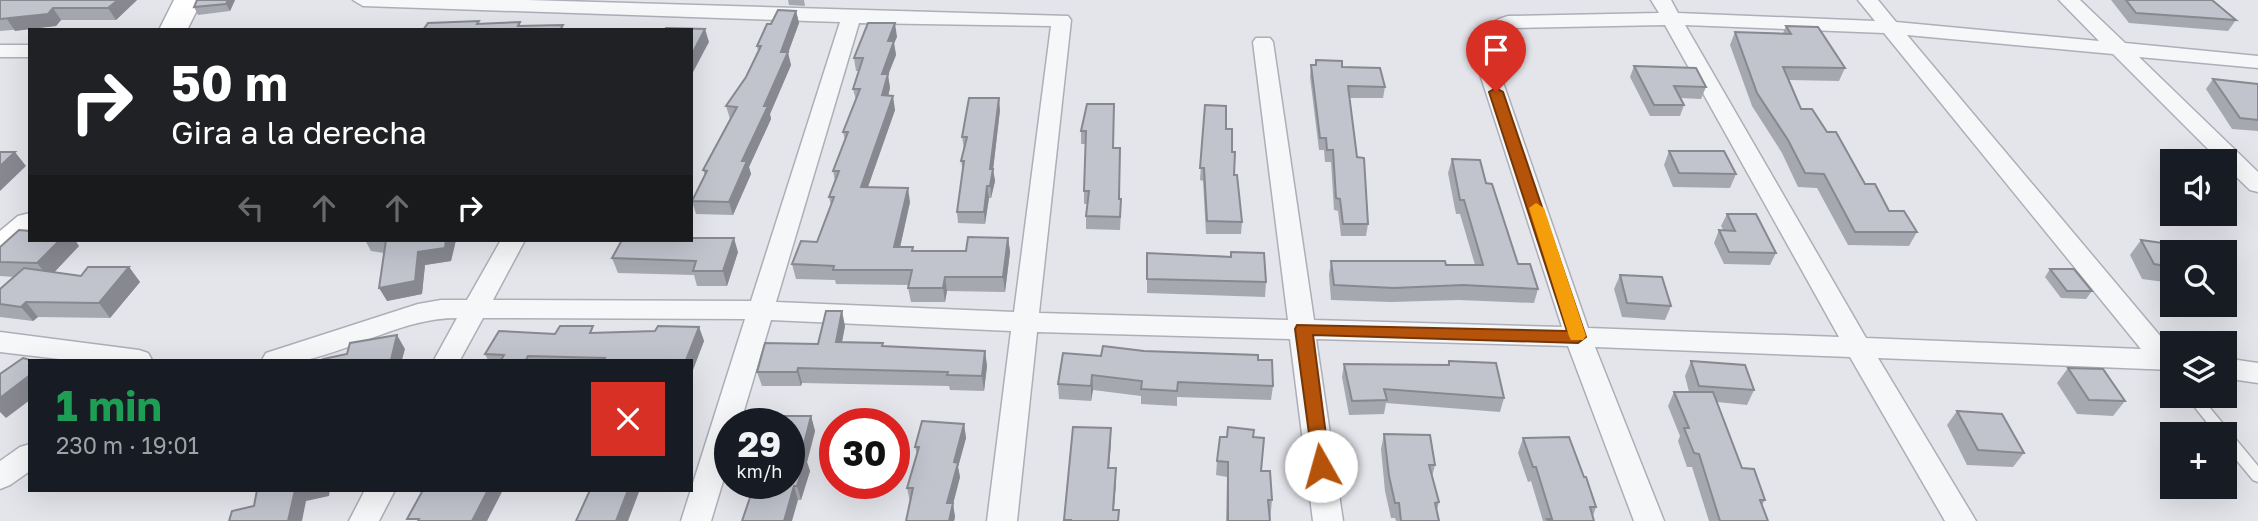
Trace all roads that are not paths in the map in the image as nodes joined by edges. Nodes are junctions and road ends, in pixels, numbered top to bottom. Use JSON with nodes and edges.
{"nodes":[{"id":1,"x":188,"y":0,"type":"edge"},
{"id":2,"x":363,"y":0,"type":"edge"},
{"id":3,"x":825,"y":0,"type":"edge"},
{"id":4,"x":1868,"y":0,"type":"edge"},
{"id":5,"x":2069,"y":0,"type":"edge"},
{"id":6,"x":396,"y":1,"type":"edge"},
{"id":7,"x":626,"y":7,"type":"edge"},
{"id":8,"x":1667,"y":9,"type":"edge"},
{"id":9,"x":812,"y":16,"type":"junction"},
{"id":10,"x":851,"y":17,"type":"junction"},
{"id":11,"x":1890,"y":27,"type":"junction"},
{"id":12,"x":174,"y":28,"type":"edge"},
{"id":13,"x":629,"y":28,"type":"edge"},
{"id":14,"x":1263,"y":42,"type":"dead end"},
{"id":15,"x":2116,"y":47,"type":"junction"},
{"id":16,"x":0,"y":51,"type":"edge"},
{"id":17,"x":28,"y":51,"type":"edge"},
{"id":18,"x":2258,"y":62,"type":"edge"},
{"id":19,"x":2258,"y":185,"type":"edge"},
{"id":20,"x":28,"y":227,"type":"edge"},
{"id":21,"x":512,"y":242,"type":"edge"},
{"id":22,"x":0,"y":249,"type":"edge"},
{"id":23,"x":474,"y":309,"type":"junction"},
{"id":24,"x":759,"y":310,"type":"junction"},
{"id":25,"x":1025,"y":322,"type":"junction"},
{"id":26,"x":1303,"y":329,"type":"junction"},
{"id":27,"x":1578,"y":337,"type":"junction"},
{"id":28,"x":0,"y":342,"type":"edge"},
{"id":29,"x":1859,"y":349,"type":"junction"},
{"id":30,"x":2160,"y":352,"type":"edge"},
{"id":31,"x":131,"y":359,"type":"edge"},
{"id":32,"x":278,"y":359,"type":"edge"},
{"id":33,"x":448,"y":359,"type":"edge"},
{"id":34,"x":2160,"y":363,"type":"edge"},
{"id":35,"x":2237,"y":370,"type":"edge"},
{"id":36,"x":2258,"y":373,"type":"edge"},
{"id":37,"x":2203,"y":408,"type":"edge"},
{"id":38,"x":2214,"y":422,"type":"edge"},
{"id":39,"x":2237,"y":450,"type":"edge"},
{"id":40,"x":28,"y":456,"type":"edge"},
{"id":41,"x":0,"y":477,"type":"edge"},
{"id":42,"x":2258,"y":477,"type":"edge"},
{"id":43,"x":379,"y":492,"type":"edge"},
{"id":44,"x":364,"y":521,"type":"edge"},
{"id":45,"x":696,"y":521,"type":"edge"},
{"id":46,"x":1002,"y":521,"type":"edge"},
{"id":47,"x":1328,"y":521,"type":"edge"},
{"id":48,"x":1649,"y":521,"type":"edge"},
{"id":49,"x":1961,"y":521,"type":"edge"}],
"edges":[{"from":1,"to":12,"type":"main road"},
{"from":2,"to":6,"type":"street"},
{"from":3,"to":9,"type":"street"},
{"from":4,"to":11,"type":"street"},
{"from":5,"to":15,"type":"street"},
{"from":6,"to":7,"type":"street"},
{"from":7,"to":9,"type":"street"},
{"from":7,"to":13,"type":"street"},
{"from":8,"to":11,"type":"street"},
{"from":8,"to":27,"type":"street"},
{"from":8,"to":29,"type":"street"},
{"from":9,"to":10,"type":"street"},
{"from":10,"to":24,"type":"street"},
{"from":10,"to":25,"type":"street"},
{"from":11,"to":15,"type":"street"},
{"from":11,"to":30,"type":"street"},
{"from":14,"to":26,"type":"street"},
{"from":15,"to":18,"type":"street"},
{"from":15,"to":19,"type":"street"},
{"from":16,"to":17,"type":"street"},
{"from":20,"to":22,"type":"main road"},
{"from":21,"to":23,"type":"street"},
{"from":23,"to":24,"type":"street"},
{"from":23,"to":32,"type":"street"},
{"from":23,"to":33,"type":"street"},
{"from":24,"to":25,"type":"street"},
{"from":24,"to":45,"type":"street"},
{"from":25,"to":26,"type":"street"},
{"from":25,"to":46,"type":"street"},
{"from":26,"to":27,"type":"street"},
{"from":26,"to":47,"type":"street"},
{"from":27,"to":29,"type":"street"},
{"from":27,"to":48,"type":"street"},
{"from":28,"to":31,"type":"street"},
{"from":29,"to":34,"type":"street"},
{"from":29,"to":49,"type":"street"},
{"from":35,"to":36,"type":"street"},
{"from":37,"to":38,"type":"lane"},
{"from":39,"to":42,"type":"lane"},
{"from":40,"to":41,"type":"street"},
{"from":43,"to":44,"type":"street"}]}
